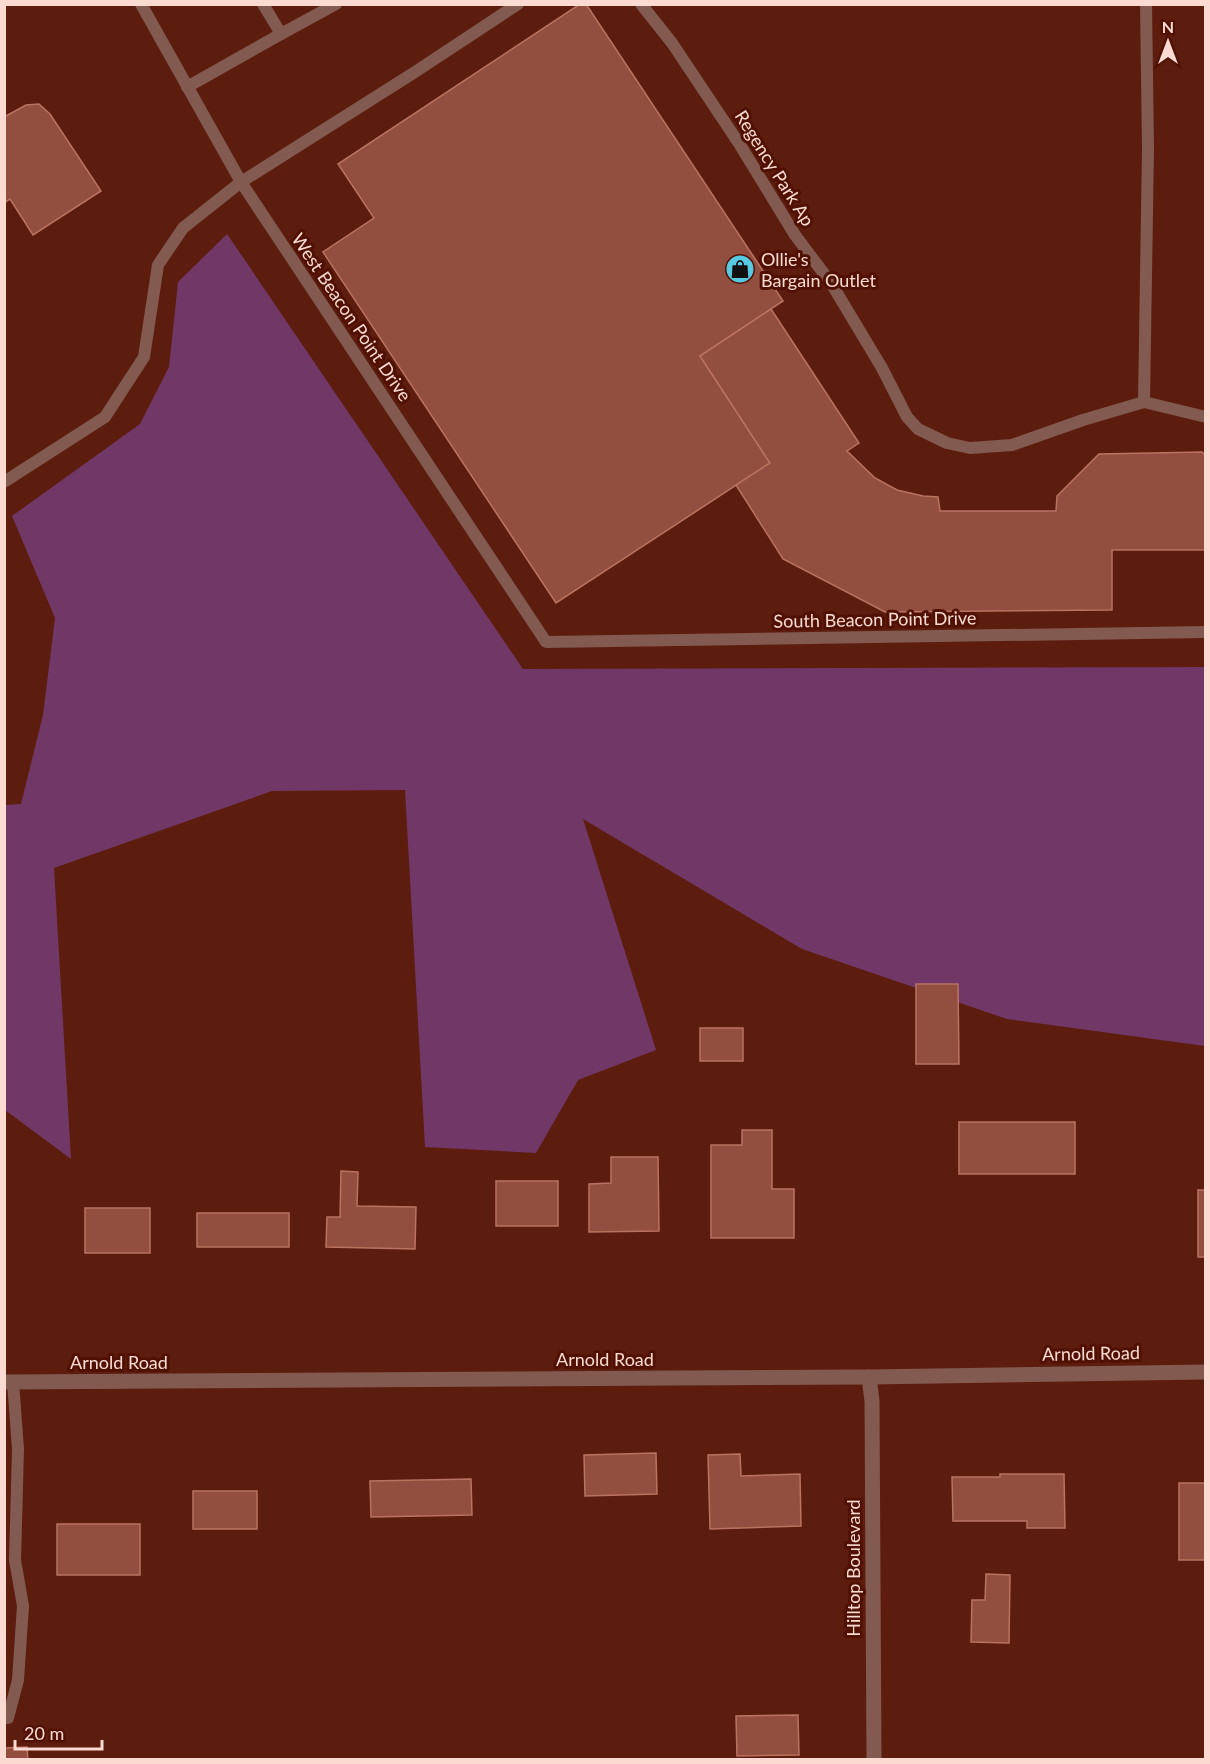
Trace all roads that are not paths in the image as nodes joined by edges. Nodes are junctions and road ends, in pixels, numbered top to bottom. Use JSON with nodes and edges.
{"nodes":[{"id":1,"x":141,"y":4,"type":"edge"},
{"id":2,"x":263,"y":4,"type":"edge"},
{"id":3,"x":336,"y":4,"type":"edge"},
{"id":4,"x":518,"y":4,"type":"edge"},
{"id":5,"x":641,"y":4,"type":"edge"},
{"id":6,"x":1146,"y":4,"type":"edge"},
{"id":7,"x":499,"y":9,"type":"edge"},
{"id":8,"x":281,"y":34,"type":"junction"},
{"id":9,"x":187,"y":87,"type":"junction"},
{"id":10,"x":241,"y":182,"type":"junction"},
{"id":11,"x":1144,"y":402,"type":"junction"},
{"id":12,"x":1206,"y":417,"type":"edge"},
{"id":13,"x":4,"y":482,"type":"edge"},
{"id":14,"x":1206,"y":632,"type":"edge"},
{"id":15,"x":546,"y":642,"type":"joint"},
{"id":16,"x":1206,"y":1372,"type":"edge"},
{"id":17,"x":869,"y":1377,"type":"junction"},
{"id":18,"x":9,"y":1382,"type":"edge"},
{"id":19,"x":8,"y":1718,"type":"dead end"},
{"id":20,"x":874,"y":1760,"type":"edge"}],
"edges":[{"from":1,"to":9,"type":"lane","name":"West Beacon Point Drive"},
{"from":2,"to":8,"type":"lane"},
{"from":3,"to":8,"type":"lane"},
{"from":4,"to":7,"type":"lane"},
{"from":5,"to":11,"type":"lane","name":"Regency Park Ap"},
{"from":6,"to":11,"type":"lane"},
{"from":7,"to":10,"type":"lane"},
{"from":8,"to":9,"type":"lane"},
{"from":9,"to":10,"type":"lane","name":"West Beacon Point Drive"},
{"from":10,"to":13,"type":"lane"},
{"from":10,"to":15,"type":"lane","name":"West Beacon Point Drive"},
{"from":11,"to":12,"type":"lane"},
{"from":14,"to":15,"type":"lane","name":"South Beacon Point Drive"},
{"from":16,"to":17,"type":"street","name":"Arnold Road"},
{"from":17,"to":18,"type":"street","name":"Arnold Road"},
{"from":17,"to":20,"type":"street","name":"Hilltop Boulevard"},
{"from":18,"to":19,"type":"lane"}]}
